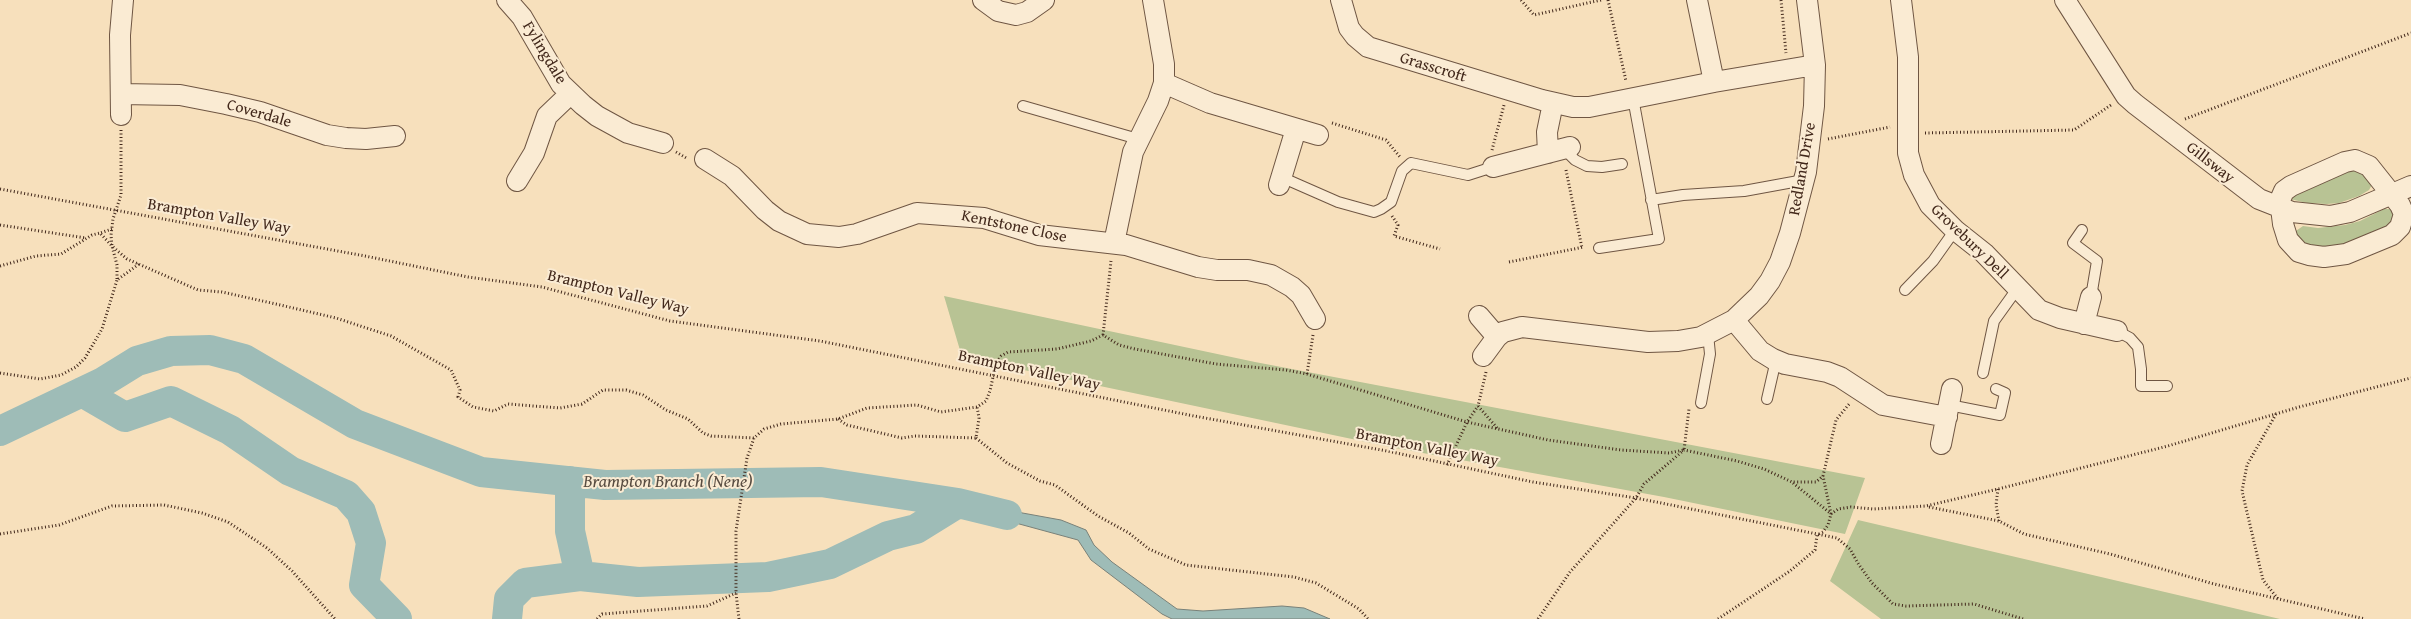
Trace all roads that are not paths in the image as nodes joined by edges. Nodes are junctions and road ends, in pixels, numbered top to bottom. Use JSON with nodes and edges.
{"nodes":[{"id":1,"x":123,"y":0,"type":"edge"},
{"id":2,"x":983,"y":0,"type":"edge"},
{"id":3,"x":1044,"y":0,"type":"edge"},
{"id":4,"x":1153,"y":0,"type":"edge"},
{"id":5,"x":1341,"y":0,"type":"edge"},
{"id":6,"x":1697,"y":0,"type":"edge"},
{"id":7,"x":1807,"y":0,"type":"edge"},
{"id":8,"x":1902,"y":0,"type":"edge"},
{"id":9,"x":2064,"y":0,"type":"edge"},
{"id":10,"x":512,"y":1,"type":"edge"},
{"id":11,"x":1815,"y":65,"type":"junction"},
{"id":12,"x":1714,"y":82,"type":"junction"},
{"id":13,"x":1164,"y":83,"type":"junction"},
{"id":14,"x":121,"y":94,"type":"junction"},
{"id":15,"x":570,"y":94,"type":"junction"},
{"id":16,"x":1631,"y":99,"type":"junction"},
{"id":17,"x":1552,"y":103,"type":"junction"},
{"id":18,"x":1023,"y":106,"type":"dead end"},
{"id":19,"x":121,"y":115,"type":"road end"},
{"id":20,"x":1296,"y":129,"type":"junction"},
{"id":21,"x":1318,"y":135,"type":"road end"},
{"id":22,"x":395,"y":136,"type":"dead end"},
{"id":23,"x":1138,"y":139,"type":"junction"},
{"id":24,"x":663,"y":142,"type":"road end"},
{"id":25,"x":1561,"y":150,"type":"junction"},
{"id":26,"x":704,"y":159,"type":"road end"},
{"id":27,"x":1622,"y":164,"type":"dead end"},
{"id":28,"x":1493,"y":167,"type":"joint"},
{"id":29,"x":1804,"y":180,"type":"junction"},
{"id":30,"x":516,"y":181,"type":"dead end"},
{"id":31,"x":1280,"y":181,"type":"joint"},
{"id":32,"x":2402,"y":190,"type":"edge"},
{"id":33,"x":1652,"y":200,"type":"junction"},
{"id":34,"x":2281,"y":208,"type":"junction"},
{"id":35,"x":1956,"y":230,"type":"junction"},
{"id":36,"x":2082,"y":230,"type":"dead end"},
{"id":37,"x":1114,"y":243,"type":"junction"},
{"id":38,"x":1599,"y":248,"type":"road end"},
{"id":39,"x":2017,"y":288,"type":"junction"},
{"id":40,"x":1905,"y":290,"type":"dead end"},
{"id":41,"x":2091,"y":297,"type":"joint"},
{"id":42,"x":1479,"y":316,"type":"dead end"},
{"id":43,"x":1315,"y":319,"type":"road end"},
{"id":44,"x":1734,"y":320,"type":"junction"},
{"id":45,"x":2084,"y":324,"type":"junction"},
{"id":46,"x":2117,"y":331,"type":"joint"},
{"id":47,"x":1708,"y":334,"type":"junction"},
{"id":48,"x":1496,"y":337,"type":"junction"},
{"id":49,"x":1483,"y":356,"type":"road end"},
{"id":50,"x":1776,"y":360,"type":"junction"},
{"id":51,"x":1983,"y":373,"type":"dead end"},
{"id":52,"x":2167,"y":386,"type":"dead end"},
{"id":53,"x":1996,"y":390,"type":"dead end"},
{"id":54,"x":1767,"y":399,"type":"dead end"},
{"id":55,"x":1701,"y":403,"type":"dead end"},
{"id":56,"x":1949,"y":404,"type":"junction"},
{"id":57,"x":1941,"y":444,"type":"dead end"}],
"edges":[{"from":1,"to":14,"type":"street"},
{"from":2,"to":3,"type":"street"},
{"from":4,"to":13,"type":"street"},
{"from":5,"to":17,"type":"street","name":"Grasscroft"},
{"from":6,"to":12,"type":"street"},
{"from":7,"to":11,"type":"street","name":"Redland Drive"},
{"from":8,"to":35,"type":"street","name":"Grovebury Dell"},
{"from":9,"to":34,"type":"street","name":"Gillsway"},
{"from":10,"to":15,"type":"street","name":"Fylingdale"},
{"from":11,"to":12,"type":"street","name":"Grasscroft"},
{"from":11,"to":29,"type":"street","name":"Redland Drive"},
{"from":12,"to":16,"type":"street","name":"Grasscroft"},
{"from":13,"to":20,"type":"street"},
{"from":13,"to":23,"type":"street"},
{"from":14,"to":19,"type":"street"},
{"from":14,"to":22,"type":"street","name":"Coverdale"},
{"from":15,"to":24,"type":"street","name":"Fylingdale"},
{"from":15,"to":30,"type":"street"},
{"from":16,"to":17,"type":"street","name":"Grasscroft"},
{"from":16,"to":33,"type":"lane"},
{"from":17,"to":25,"type":"street"},
{"from":18,"to":23,"type":"lane"},
{"from":20,"to":21,"type":"street"},
{"from":20,"to":31,"type":"street"},
{"from":23,"to":37,"type":"street"},
{"from":25,"to":27,"type":"lane"},
{"from":25,"to":28,"type":"street"},
{"from":26,"to":37,"type":"street","name":"Kentstone Close"},
{"from":28,"to":31,"type":"lane"},
{"from":29,"to":33,"type":"lane"},
{"from":29,"to":44,"type":"street","name":"Redland Drive"},
{"from":32,"to":34,"type":"street","name":"Gillsway"},
{"from":32,"to":34,"type":"street"},
{"from":32,"to":34,"type":"street"},
{"from":33,"to":38,"type":"lane"},
{"from":35,"to":39,"type":"street","name":"Grovebury Dell"},
{"from":35,"to":40,"type":"lane"},
{"from":36,"to":41,"type":"lane"},
{"from":37,"to":43,"type":"street","name":"Kentstone Close"},
{"from":39,"to":45,"type":"street","name":"Grovebury Dell"},
{"from":39,"to":51,"type":"lane"},
{"from":41,"to":45,"type":"street"},
{"from":42,"to":48,"type":"street"},
{"from":44,"to":47,"type":"street","name":"Redland Drive"},
{"from":44,"to":50,"type":"street"},
{"from":45,"to":46,"type":"street","name":"Grovebury Dell"},
{"from":46,"to":52,"type":"lane"},
{"from":47,"to":48,"type":"street","name":"Redland Drive"},
{"from":47,"to":55,"type":"lane"},
{"from":48,"to":49,"type":"street"},
{"from":50,"to":54,"type":"lane"},
{"from":50,"to":56,"type":"street"},
{"from":53,"to":56,"type":"lane"},
{"from":56,"to":57,"type":"street"}]}
